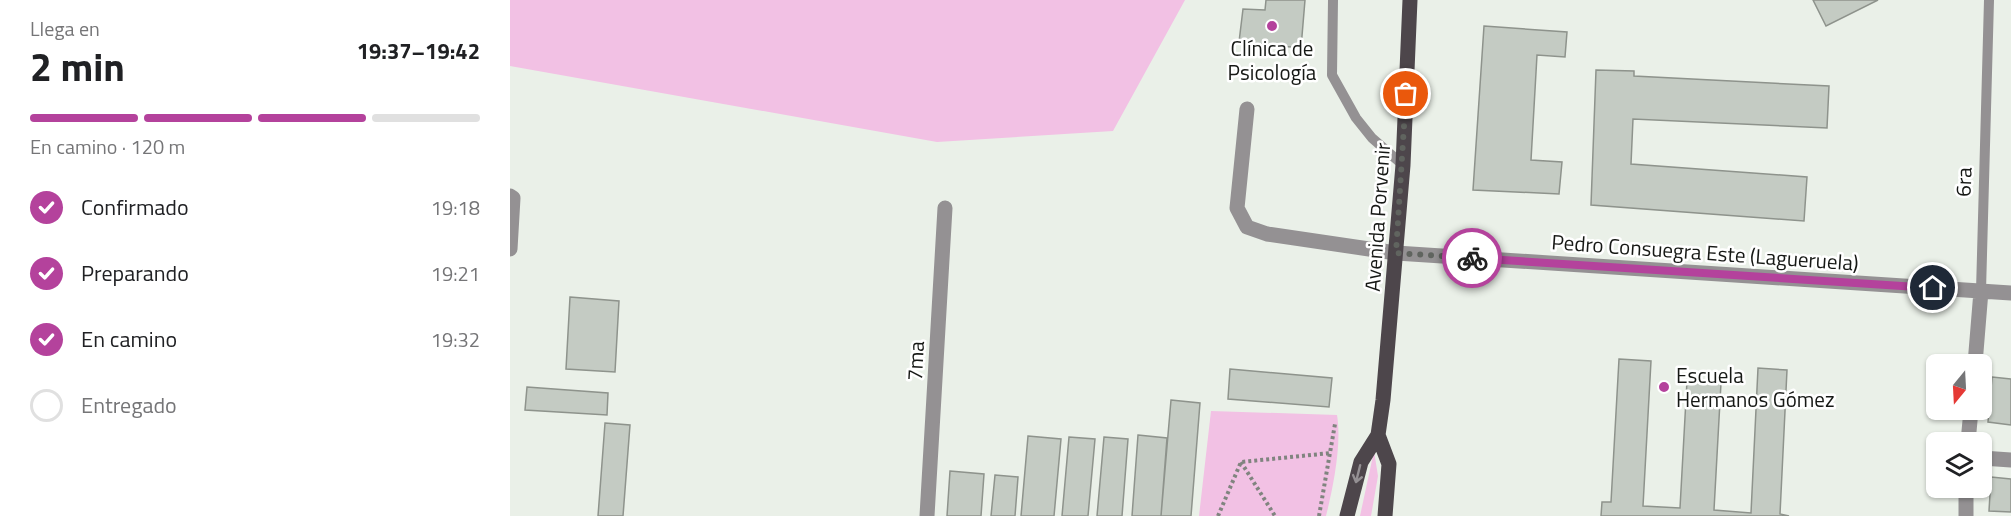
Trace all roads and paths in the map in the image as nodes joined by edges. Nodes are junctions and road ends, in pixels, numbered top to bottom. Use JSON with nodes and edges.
{"nodes":[{"id":1,"x":1333,"y":0,"type":"edge"},
{"id":2,"x":1410,"y":0,"type":"edge"},
{"id":3,"x":1989,"y":0,"type":"edge"},
{"id":4,"x":1247,"y":109,"type":"dead end"},
{"id":5,"x":1402,"y":165,"type":"junction"},
{"id":6,"x":511,"y":197,"type":"edge"},
{"id":7,"x":945,"y":208,"type":"dead end"},
{"id":8,"x":510,"y":249,"type":"edge"},
{"id":9,"x":1396,"y":253,"type":"junction"},
{"id":10,"x":1981,"y":291,"type":"junction"},
{"id":11,"x":2011,"y":293,"type":"edge"},
{"id":12,"x":1976,"y":354,"type":"edge"},
{"id":13,"x":1335,"y":424,"type":"dead end"},
{"id":14,"x":1378,"y":435,"type":"junction"},
{"id":15,"x":1331,"y":453,"type":"junction"},
{"id":16,"x":1992,"y":459,"type":"edge"},
{"id":17,"x":2011,"y":460,"type":"edge"},
{"id":18,"x":1241,"y":462,"type":"junction"},
{"id":19,"x":1966,"y":498,"type":"edge"},
{"id":20,"x":927,"y":516,"type":"edge"},
{"id":21,"x":1218,"y":516,"type":"edge"},
{"id":22,"x":1275,"y":516,"type":"edge"},
{"id":23,"x":1319,"y":516,"type":"edge"},
{"id":24,"x":1347,"y":516,"type":"edge"},
{"id":25,"x":1385,"y":516,"type":"edge"},
{"id":26,"x":1966,"y":516,"type":"edge"}],
"edges":[{"from":1,"to":5,"type":"lane"},
{"from":2,"to":5,"type":"main road","name":"Avenida Porvenir"},
{"from":3,"to":10,"type":"lane","name":"6ra"},
{"from":4,"to":9,"type":"street","name":"Pedro Consuegra Este (Lagueruela)"},
{"from":5,"to":9,"type":"main road","name":"Avenida Porvenir"},
{"from":6,"to":8,"type":"street"},
{"from":7,"to":20,"type":"street","name":"7ma"},
{"from":9,"to":10,"type":"street","name":"Pedro Consuegra Este (Lagueruela)"},
{"from":9,"to":14,"type":"main road","name":"Avenida Porvenir"},
{"from":10,"to":11,"type":"street","name":"Pedro Consuegra Este (Lagueruela)"},
{"from":10,"to":12,"type":"street","name":"6ra"},
{"from":13,"to":15,"type":"path"},
{"from":14,"to":24,"type":"main road","name":"Avenida Porvenir","one_way":true},
{"from":14,"to":25,"type":"main road","name":"Avenida Porvenir"},
{"from":15,"to":18,"type":"path"},
{"from":15,"to":23,"type":"path"},
{"from":16,"to":17,"type":"street"},
{"from":18,"to":21,"type":"path"},
{"from":18,"to":22,"type":"path"},
{"from":19,"to":26,"type":"street"}]}
